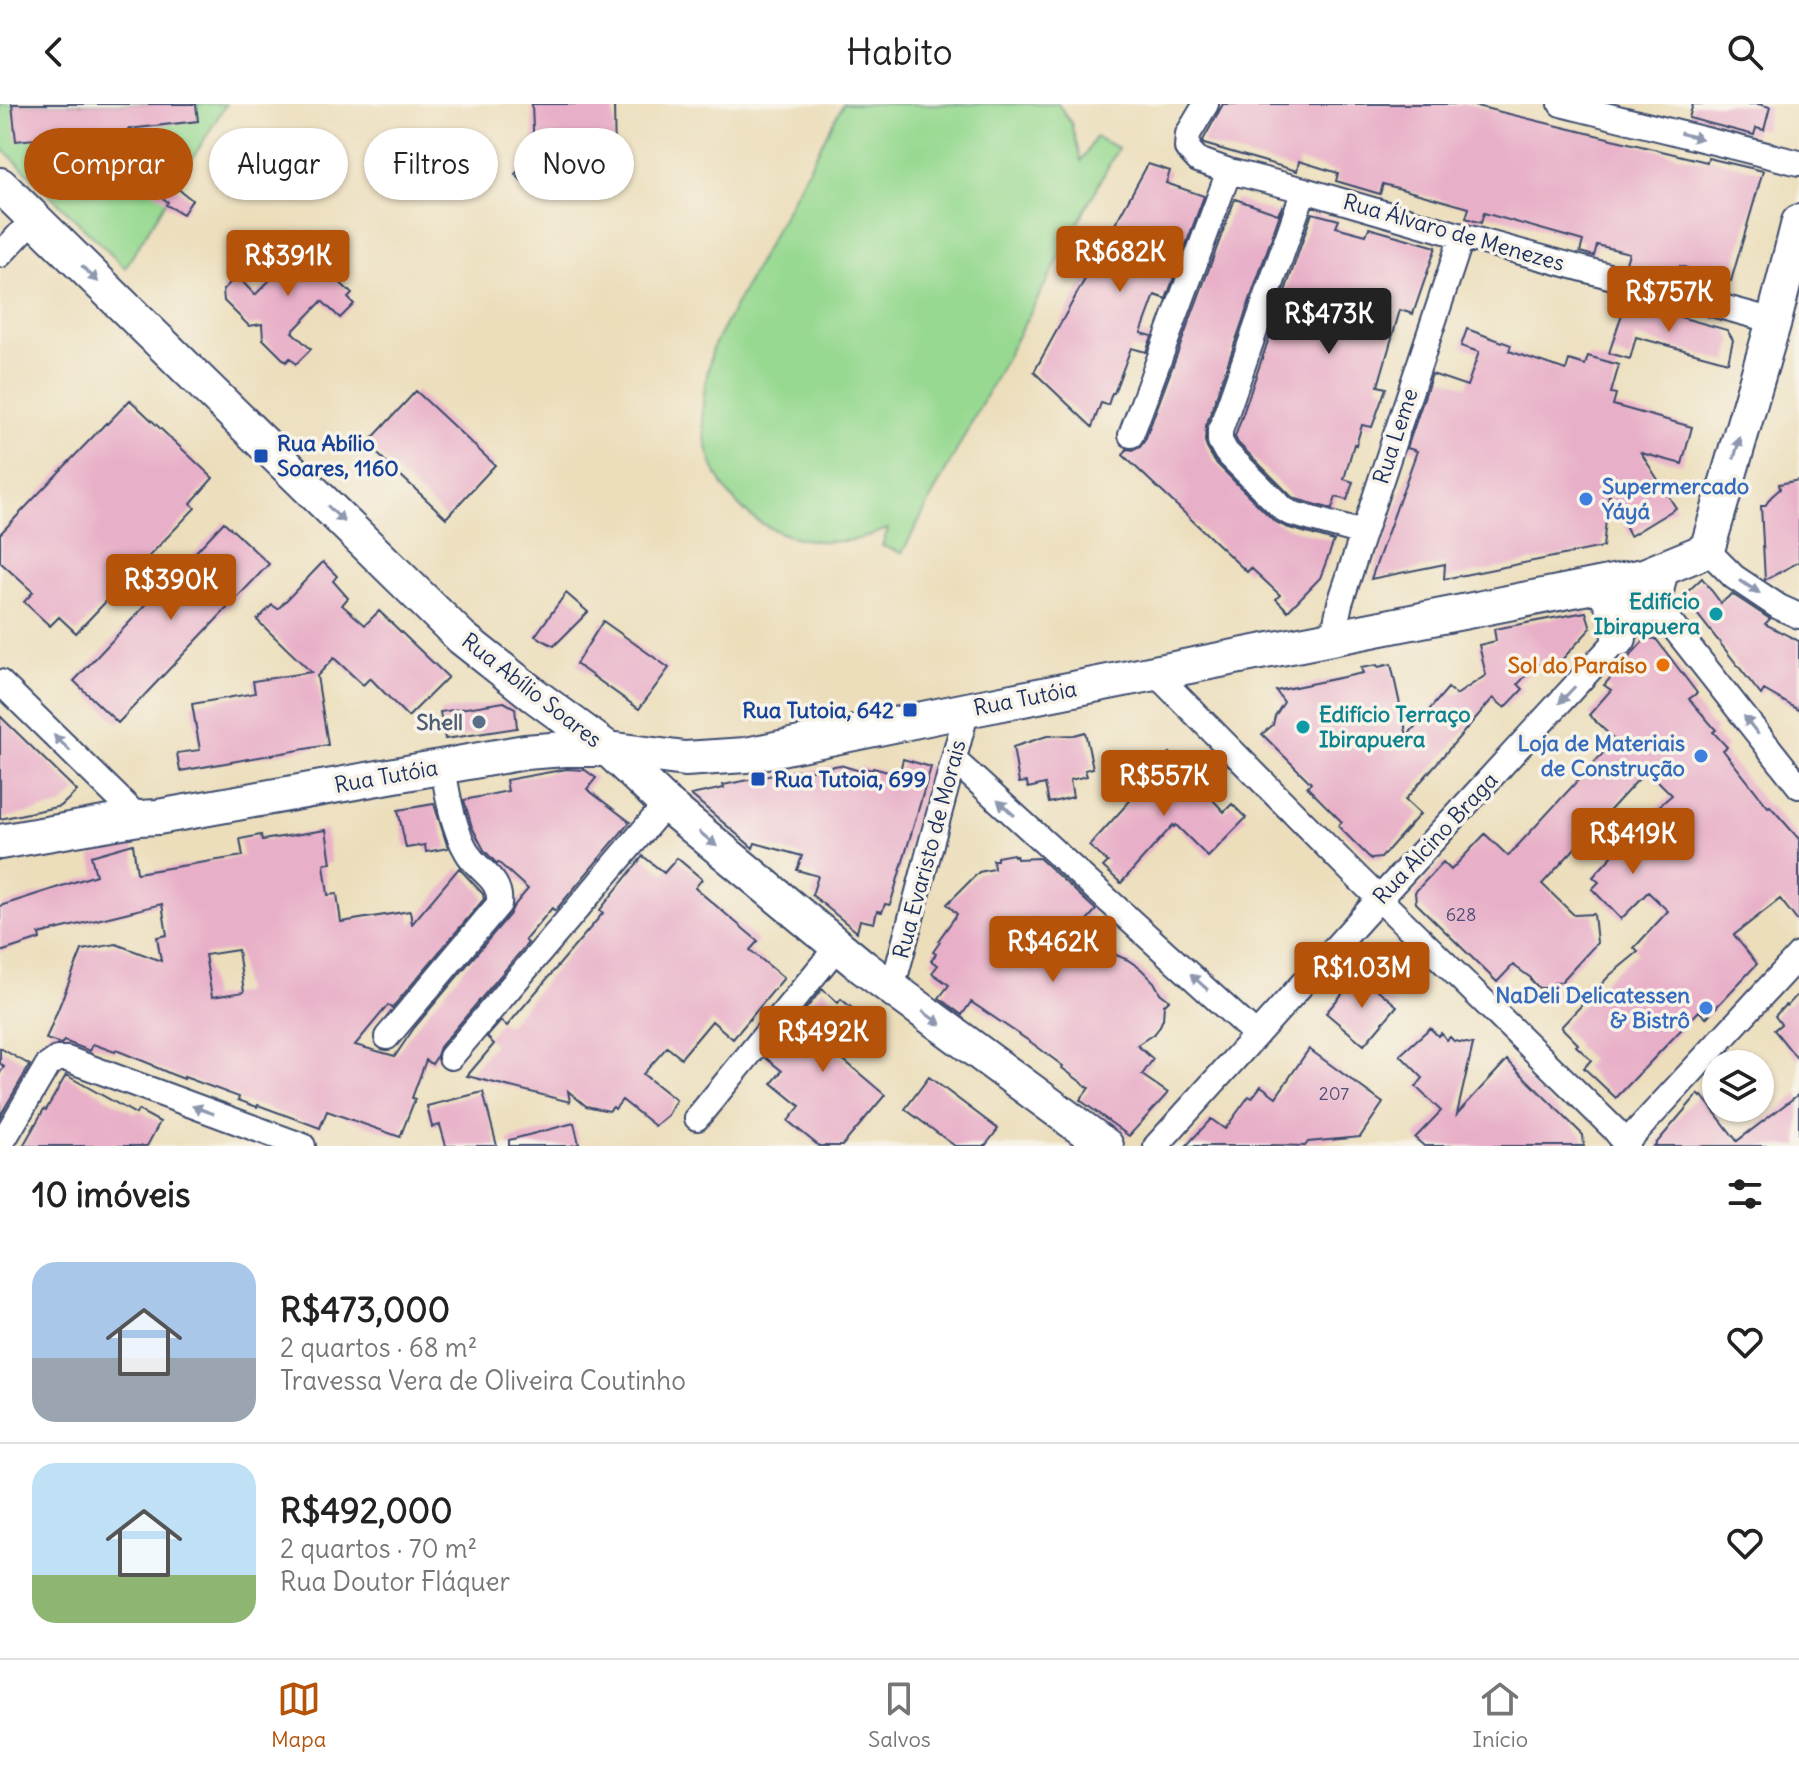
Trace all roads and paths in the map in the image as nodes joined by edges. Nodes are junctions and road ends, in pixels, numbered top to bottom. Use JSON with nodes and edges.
{"nodes":[{"id":1,"x":1206,"y":104,"type":"edge"},
{"id":2,"x":1561,"y":104,"type":"edge"},
{"id":3,"x":1799,"y":163,"type":"edge"},
{"id":4,"x":1229,"y":171,"type":"junction"},
{"id":5,"x":0,"y":185,"type":"edge"},
{"id":6,"x":1304,"y":190,"type":"junction"},
{"id":7,"x":34,"y":219,"type":"junction"},
{"id":8,"x":1798,"y":229,"type":"edge"},
{"id":9,"x":1462,"y":236,"type":"junction"},
{"id":10,"x":0,"y":255,"type":"edge"},
{"id":11,"x":1774,"y":321,"type":"junction"},
{"id":12,"x":1131,"y":435,"type":"dead end"},
{"id":13,"x":1363,"y":533,"type":"junction"},
{"id":14,"x":1707,"y":550,"type":"junction"},
{"id":15,"x":1637,"y":584,"type":"junction"},
{"id":16,"x":1799,"y":616,"type":"edge"},
{"id":17,"x":1333,"y":637,"type":"junction"},
{"id":18,"x":1619,"y":638,"type":"junction"},
{"id":19,"x":1154,"y":672,"type":"junction"},
{"id":20,"x":0,"y":682,"type":"edge"},
{"id":21,"x":967,"y":710,"type":"junction"},
{"id":22,"x":608,"y":749,"type":"junction"},
{"id":23,"x":954,"y":760,"type":"junction"},
{"id":24,"x":443,"y":766,"type":"junction"},
{"id":25,"x":1799,"y":786,"type":"edge"},
{"id":26,"x":666,"y":804,"type":"junction"},
{"id":27,"x":139,"y":818,"type":"junction"},
{"id":28,"x":0,"y":842,"type":"edge"},
{"id":29,"x":1379,"y":899,"type":"junction"},
{"id":30,"x":838,"y":946,"type":"junction"},
{"id":31,"x":1799,"y":955,"type":"edge"},
{"id":32,"x":892,"y":989,"type":"junction"},
{"id":33,"x":1256,"y":1035,"type":"junction"},
{"id":34,"x":387,"y":1037,"type":"dead end"},
{"id":35,"x":451,"y":1057,"type":"dead end"},
{"id":36,"x":697,"y":1118,"type":"dead end"},
{"id":37,"x":1625,"y":1145,"type":"edge"},
{"id":38,"x":0,"y":1146,"type":"edge"},
{"id":39,"x":303,"y":1146,"type":"edge"},
{"id":40,"x":1106,"y":1146,"type":"edge"},
{"id":41,"x":1156,"y":1146,"type":"edge"}],
"edges":[{"from":1,"to":4,"type":"street","name":"Rua Álvaro de Menezes"},
{"from":2,"to":3,"type":"street","one_way":true},
{"from":4,"to":6,"type":"street","name":"Rua Álvaro de Menezes"},
{"from":4,"to":12,"type":"street"},
{"from":5,"to":7,"type":"street","name":"Rua Abílio Soares"},
{"from":6,"to":9,"type":"street","name":"Rua Álvaro de Menezes"},
{"from":6,"to":13,"type":"street"},
{"from":7,"to":10,"type":"street"},
{"from":7,"to":22,"type":"street","name":"Rua Abílio Soares","one_way":true},
{"from":8,"to":11,"type":"street"},
{"from":9,"to":11,"type":"street","name":"Rua Álvaro de Menezes"},
{"from":9,"to":13,"type":"street","name":"Rua Leme"},
{"from":14,"to":11,"type":"street","one_way":true},
{"from":13,"to":17,"type":"street","name":"Rua Leme"},
{"from":14,"to":15,"type":"street","name":"Rua Tutóia"},
{"from":14,"to":16,"type":"street","one_way":true},
{"from":15,"to":17,"type":"street","name":"Rua Tutóia"},
{"from":15,"to":18,"type":"street","name":"Rua Alcino Braga"},
{"from":15,"to":18,"type":"street"},
{"from":25,"to":15,"type":"street","one_way":true},
{"from":17,"to":19,"type":"street","name":"Rua Tutóia"},
{"from":18,"to":29,"type":"street","name":"Rua Alcino Braga","one_way":true},
{"from":19,"to":21,"type":"street","name":"Rua Tutóia"},
{"from":19,"to":29,"type":"street"},
{"from":27,"to":20,"type":"street","one_way":true},
{"from":21,"to":22,"type":"street","name":"Rua Tutóia"},
{"from":21,"to":23,"type":"street","name":"Rua Evaristo de Morais"},
{"from":22,"to":24,"type":"street","name":"Rua Tutóia"},
{"from":22,"to":26,"type":"street","name":"Rua Abílio Soares"},
{"from":23,"to":32,"type":"street","name":"Rua Evaristo de Morais"},
{"from":33,"to":23,"type":"street","one_way":true},
{"from":24,"to":27,"type":"street","name":"Rua Tutóia"},
{"from":24,"to":34,"type":"street"},
{"from":26,"to":30,"type":"street","name":"Rua Abílio Soares","one_way":true},
{"from":26,"to":35,"type":"street"},
{"from":27,"to":28,"type":"street","name":"Rua Tutóia"},
{"from":29,"to":33,"type":"street","name":"Rua Alcino Braga"},
{"from":29,"to":37,"type":"street"},
{"from":30,"to":32,"type":"street","name":"Rua Abílio Soares"},
{"from":30,"to":36,"type":"street"},
{"from":31,"to":37,"type":"street"},
{"from":32,"to":40,"type":"street","name":"Rua Abílio Soares","one_way":true},
{"from":33,"to":41,"type":"street","name":"Rua Alcino Braga"},
{"from":39,"to":38,"type":"street","one_way":true}]}
